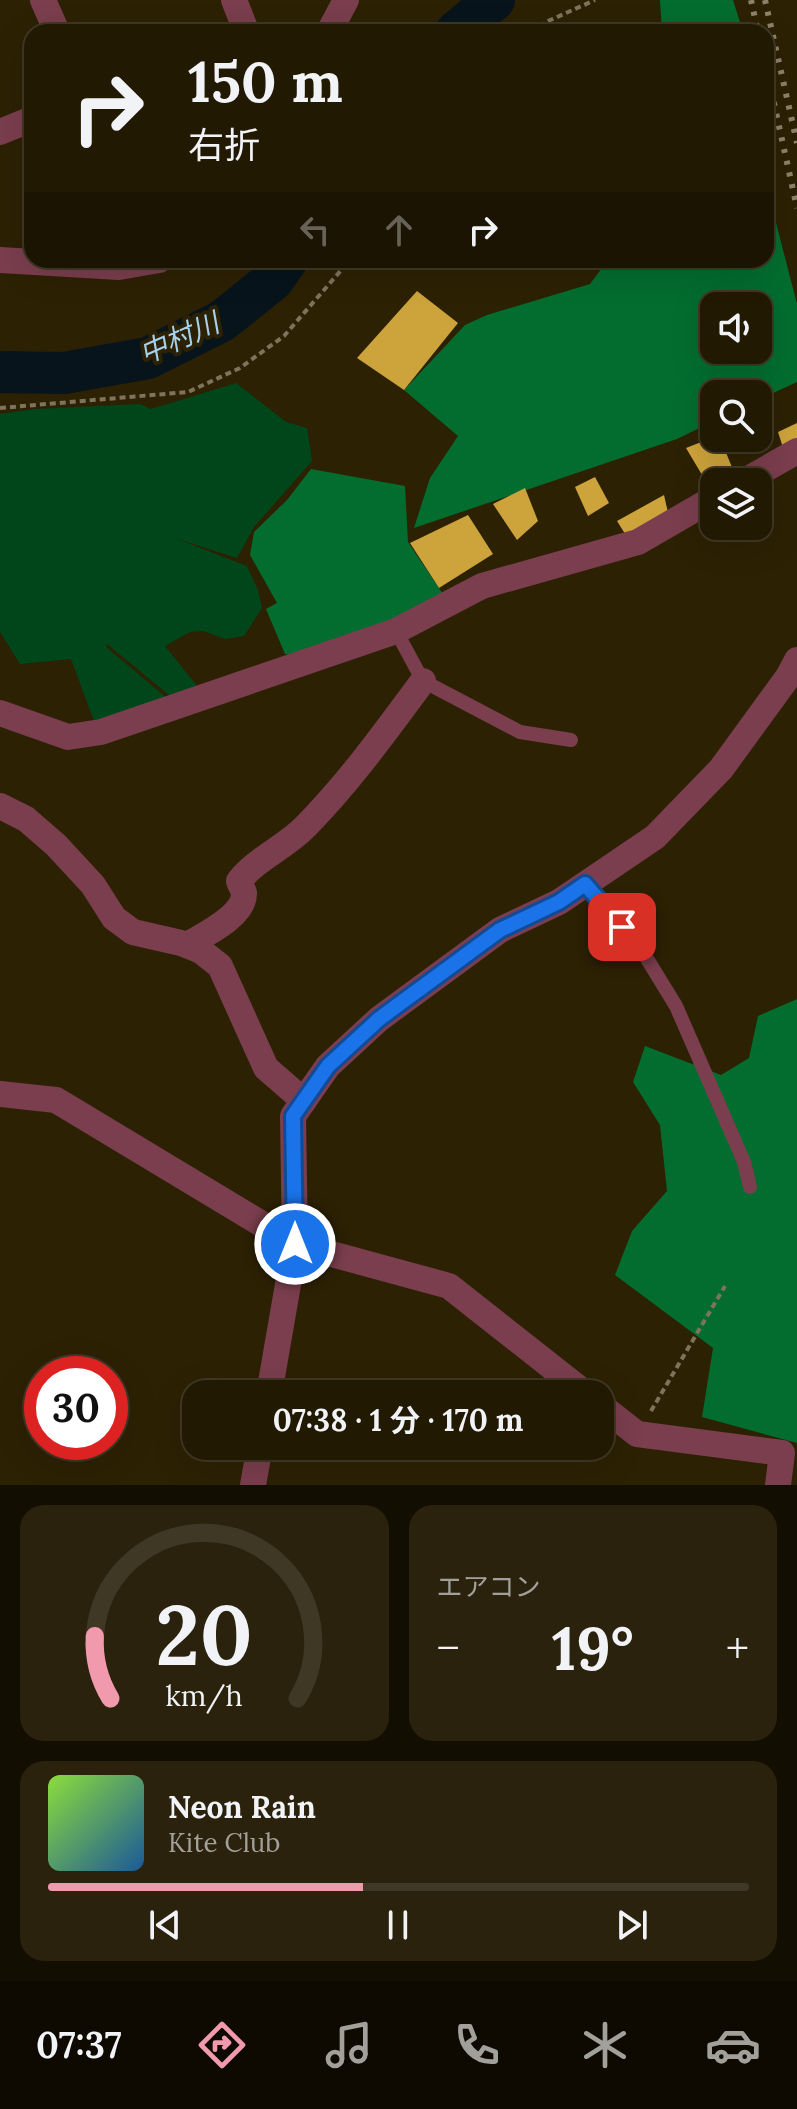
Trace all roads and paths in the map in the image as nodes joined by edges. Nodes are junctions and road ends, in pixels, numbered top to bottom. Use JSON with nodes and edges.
{"nodes":[{"id":1,"x":43,"y":0,"type":"edge"},
{"id":2,"x":234,"y":0,"type":"edge"},
{"id":3,"x":346,"y":0,"type":"edge"},
{"id":4,"x":595,"y":0,"type":"edge"},
{"id":5,"x":54,"y":24,"type":"edge"},
{"id":6,"x":243,"y":24,"type":"edge"},
{"id":7,"x":333,"y":24,"type":"edge"},
{"id":8,"x":543,"y":24,"type":"edge"},
{"id":9,"x":24,"y":122,"type":"edge"},
{"id":10,"x":0,"y":132,"type":"edge"},
{"id":11,"x":0,"y":260,"type":"edge"},
{"id":12,"x":24,"y":261,"type":"edge"},
{"id":13,"x":343,"y":268,"type":"edge"},
{"id":14,"x":0,"y":408,"type":"edge"},
{"id":15,"x":797,"y":451,"type":"edge"},
{"id":16,"x":767,"y":468,"type":"edge"},
{"id":17,"x":700,"y":506,"type":"edge"},
{"id":18,"x":396,"y":631,"type":"junction"},
{"id":19,"x":797,"y":660,"type":"edge"},
{"id":20,"x":423,"y":681,"type":"junction"},
{"id":21,"x":0,"y":713,"type":"edge"},
{"id":22,"x":571,"y":740,"type":"dead end"},
{"id":23,"x":0,"y":806,"type":"edge"},
{"id":24,"x":585,"y":884,"type":"junction"},
{"id":25,"x":187,"y":945,"type":"junction"},
{"id":26,"x":0,"y":1094,"type":"edge"},
{"id":27,"x":304,"y":1101,"type":"junction"},
{"id":28,"x":750,"y":1187,"type":"dead end"},
{"id":29,"x":295,"y":1244,"type":"junction"},
{"id":30,"x":725,"y":1286,"type":"dead end"},
{"id":31,"x":271,"y":1380,"type":"edge"},
{"id":32,"x":568,"y":1380,"type":"edge"},
{"id":33,"x":614,"y":1416,"type":"edge"},
{"id":34,"x":637,"y":1434,"type":"junction"},
{"id":35,"x":257,"y":1460,"type":"edge"},
{"id":36,"x":253,"y":1485,"type":"edge"},
{"id":37,"x":778,"y":1485,"type":"edge"}],
"edges":[{"from":1,"to":5,"type":"street"},
{"from":2,"to":6,"type":"street"},
{"from":3,"to":7,"type":"street"},
{"from":4,"to":8,"type":"path"},
{"from":9,"to":10,"type":"street"},
{"from":11,"to":12,"type":"street"},
{"from":13,"to":14,"type":"path"},
{"from":15,"to":16,"type":"street"},
{"from":17,"to":18,"type":"street"},
{"from":18,"to":20,"type":"lane"},
{"from":18,"to":21,"type":"street"},
{"from":19,"to":24,"type":"street"},
{"from":20,"to":22,"type":"lane"},
{"from":20,"to":25,"type":"street"},
{"from":23,"to":25,"type":"street"},
{"from":24,"to":27,"type":"street"},
{"from":24,"to":28,"type":"lane"},
{"from":25,"to":27,"type":"street"},
{"from":26,"to":29,"type":"street"},
{"from":27,"to":29,"type":"street"},
{"from":29,"to":31,"type":"street"},
{"from":29,"to":32,"type":"street"},
{"from":30,"to":34,"type":"path"},
{"from":33,"to":34,"type":"street"},
{"from":34,"to":37,"type":"street"},
{"from":35,"to":36,"type":"street"}]}
